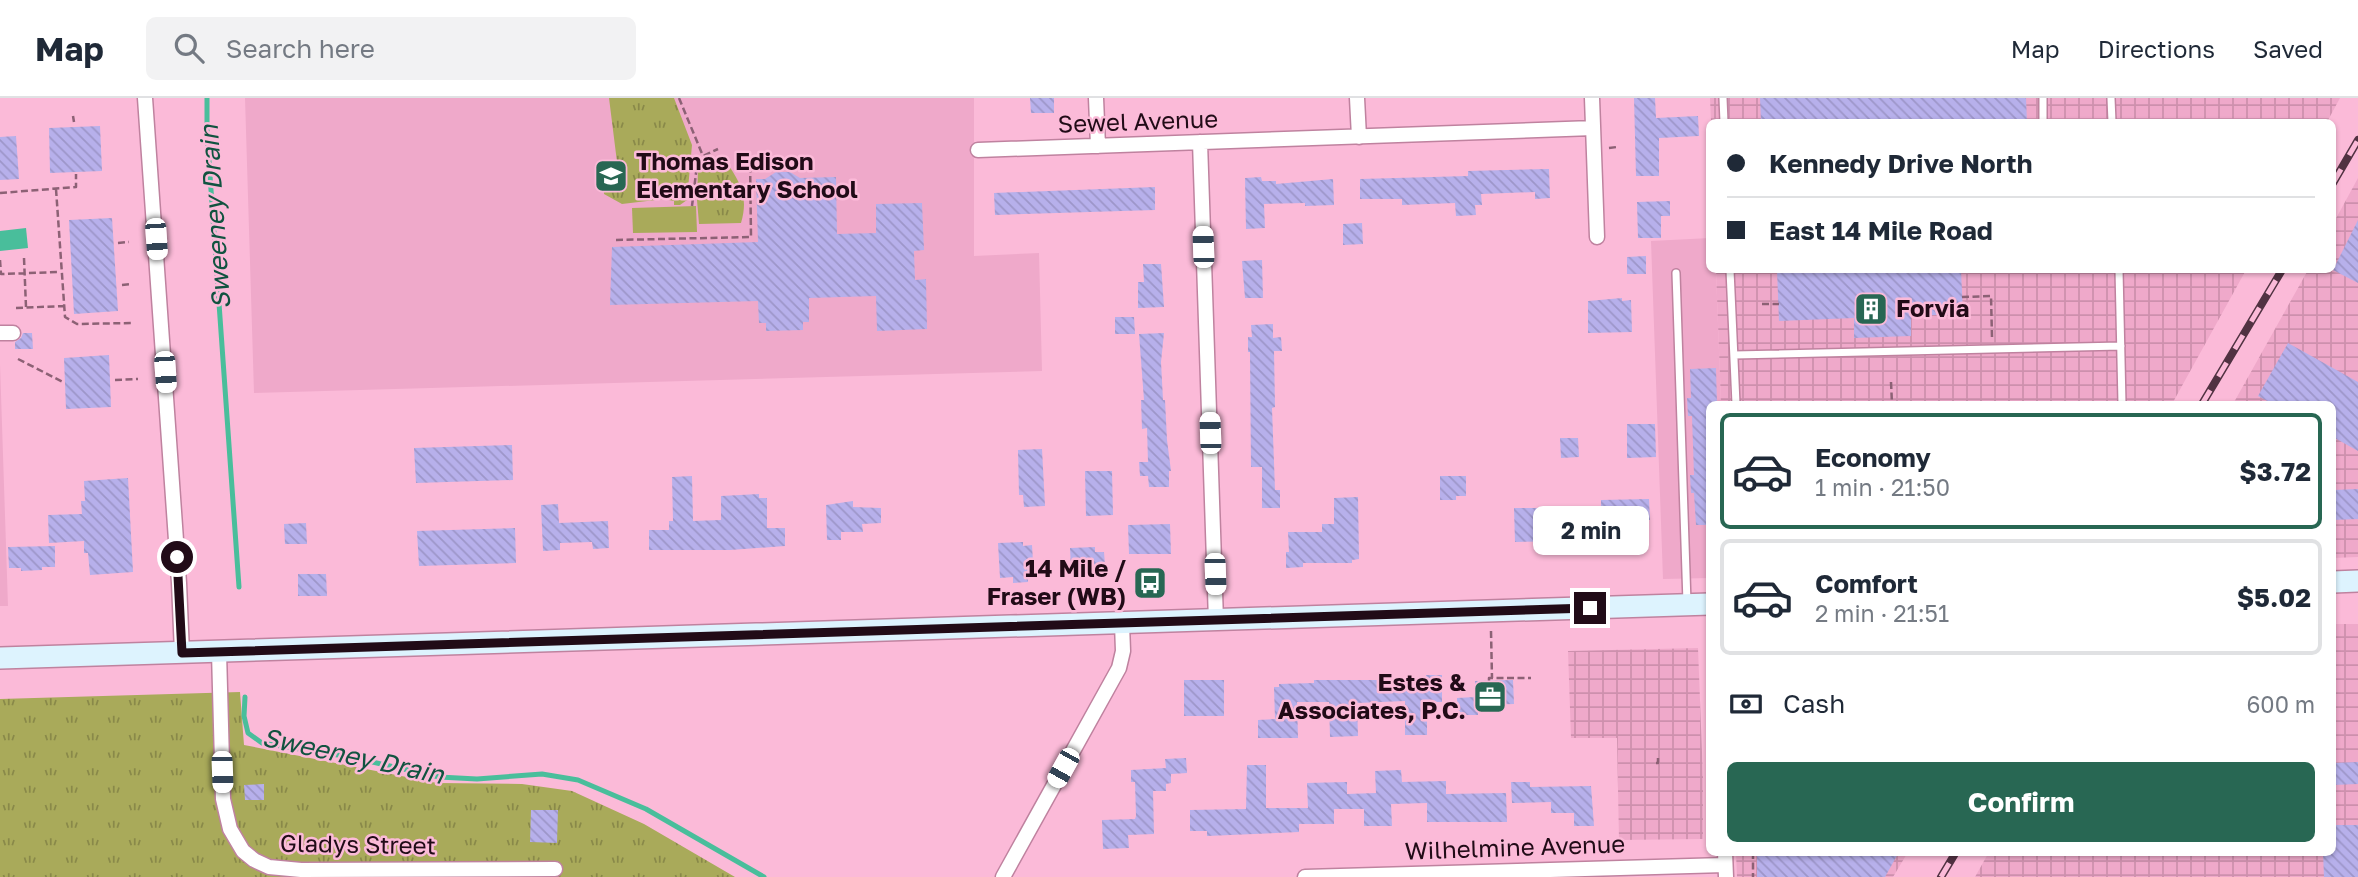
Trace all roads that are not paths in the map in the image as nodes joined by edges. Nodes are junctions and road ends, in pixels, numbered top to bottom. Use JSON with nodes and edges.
{"nodes":[{"id":1,"x":145,"y":98,"type":"edge"},
{"id":2,"x":1096,"y":98,"type":"edge"},
{"id":3,"x":1357,"y":98,"type":"edge"},
{"id":4,"x":1592,"y":98,"type":"edge"},
{"id":5,"x":1723,"y":98,"type":"edge"},
{"id":6,"x":2043,"y":98,"type":"edge"},
{"id":7,"x":2111,"y":98,"type":"edge"},
{"id":8,"x":1724,"y":119,"type":"edge"},
{"id":9,"x":2043,"y":119,"type":"edge"},
{"id":10,"x":2112,"y":119,"type":"edge"},
{"id":11,"x":1593,"y":128,"type":"junction"},
{"id":12,"x":1359,"y":137,"type":"junction"},
{"id":13,"x":1200,"y":142,"type":"junction"},
{"id":14,"x":1098,"y":146,"type":"junction"},
{"id":15,"x":978,"y":150,"type":"dead end"},
{"id":16,"x":1597,"y":237,"type":"dead end"},
{"id":17,"x":1730,"y":273,"type":"edge"},
{"id":18,"x":2119,"y":273,"type":"edge"},
{"id":19,"x":1676,"y":274,"type":"dead end"},
{"id":20,"x":2121,"y":346,"type":"junction"},
{"id":21,"x":1734,"y":355,"type":"junction"},
{"id":22,"x":1736,"y":401,"type":"edge"},
{"id":23,"x":2122,"y":401,"type":"edge"},
{"id":24,"x":2358,"y":581,"type":"edge"},
{"id":25,"x":2336,"y":582,"type":"edge"},
{"id":26,"x":1687,"y":604,"type":"junction"},
{"id":27,"x":1706,"y":604,"type":"edge"},
{"id":28,"x":1216,"y":621,"type":"junction"},
{"id":29,"x":1122,"y":624,"type":"junction"},
{"id":30,"x":219,"y":652,"type":"junction"},
{"id":31,"x":182,"y":653,"type":"junction"},
{"id":32,"x":0,"y":658,"type":"edge"},
{"id":33,"x":1725,"y":865,"type":"edge"},
{"id":34,"x":555,"y":869,"type":"dead end"},
{"id":35,"x":1003,"y":877,"type":"edge"},
{"id":36,"x":1305,"y":877,"type":"edge"}],
"edges":[{"from":1,"to":31,"type":"street"},
{"from":2,"to":14,"type":"street"},
{"from":3,"to":12,"type":"street"},
{"from":4,"to":11,"type":"street"},
{"from":5,"to":8,"type":"lane"},
{"from":6,"to":9,"type":"lane"},
{"from":7,"to":10,"type":"lane"},
{"from":11,"to":12,"type":"street","name":"Sewel Avenue"},
{"from":11,"to":16,"type":"street"},
{"from":12,"to":13,"type":"street","name":"Sewel Avenue"},
{"from":13,"to":14,"type":"street","name":"Sewel Avenue"},
{"from":13,"to":28,"type":"street"},
{"from":14,"to":15,"type":"street","name":"Sewel Avenue"},
{"from":17,"to":21,"type":"lane"},
{"from":18,"to":20,"type":"lane"},
{"from":19,"to":26,"type":"lane"},
{"from":20,"to":21,"type":"lane"},
{"from":20,"to":23,"type":"lane"},
{"from":21,"to":22,"type":"lane"},
{"from":24,"to":25,"type":"main road"},
{"from":26,"to":27,"type":"main road"},
{"from":26,"to":28,"type":"main road"},
{"from":28,"to":29,"type":"main road"},
{"from":29,"to":30,"type":"main road"},
{"from":29,"to":35,"type":"street"},
{"from":30,"to":31,"type":"main road"},
{"from":30,"to":34,"type":"street","name":"Gladys Street"},
{"from":31,"to":32,"type":"main road"},
{"from":33,"to":36,"type":"street","name":"Wilhelmine Avenue"}]}
